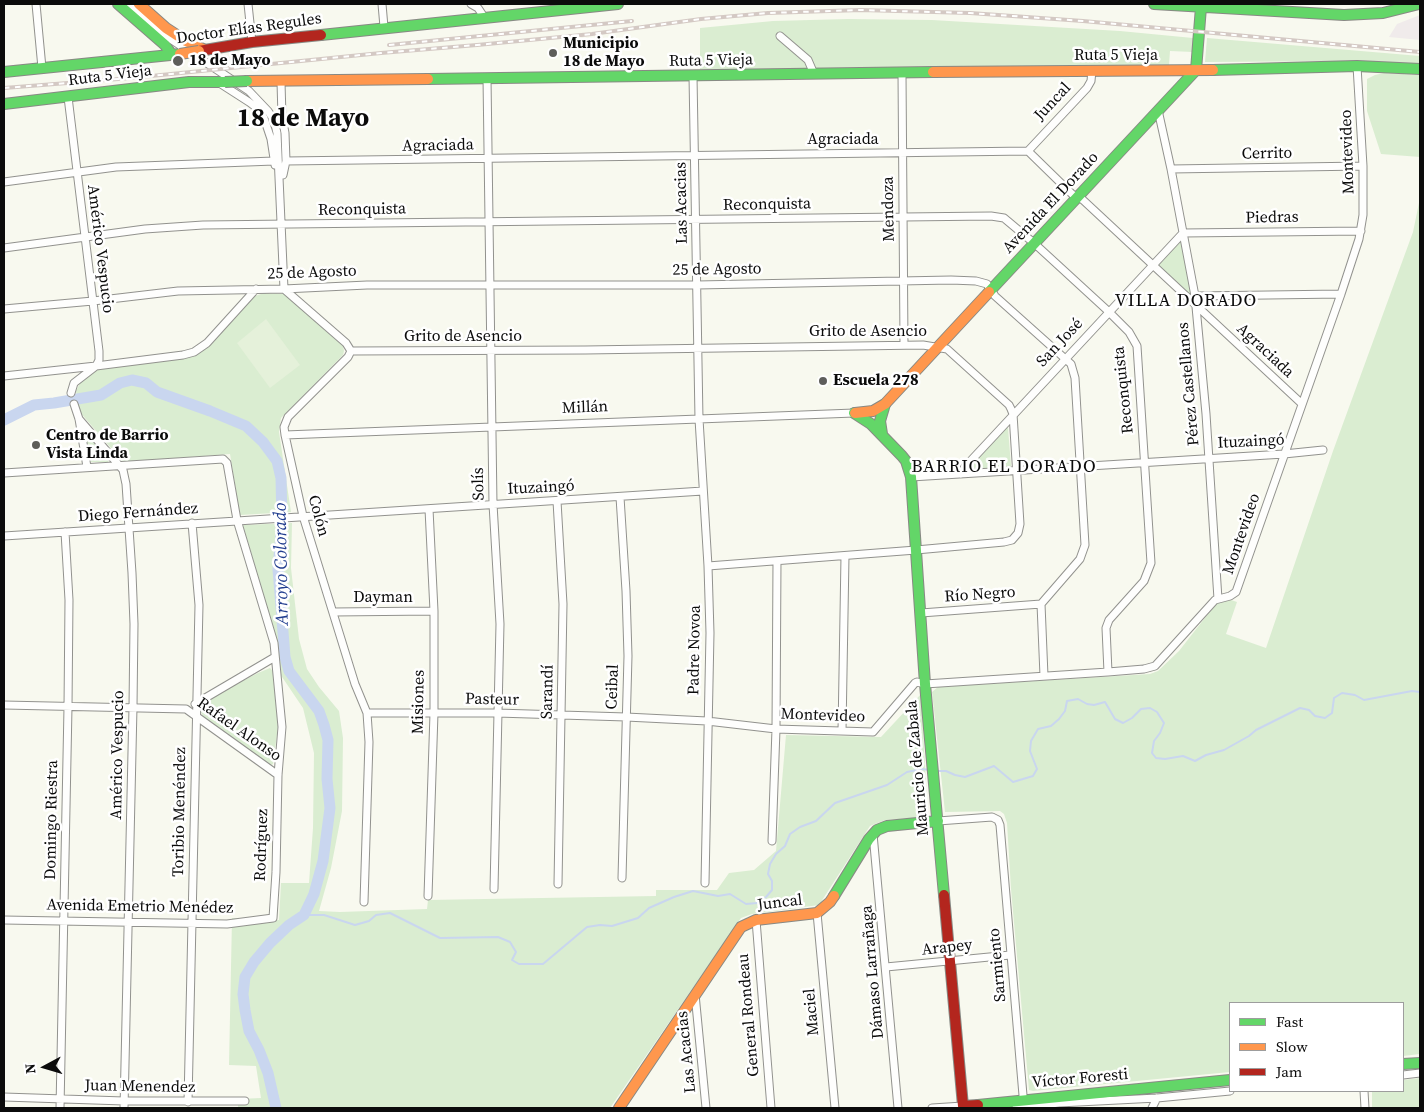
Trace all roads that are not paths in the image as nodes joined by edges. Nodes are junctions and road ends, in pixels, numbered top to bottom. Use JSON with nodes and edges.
{"nodes":[{"id":1,"x":36,"y":4,"type":"edge"},
{"id":2,"x":118,"y":4,"type":"edge"},
{"id":3,"x":128,"y":4,"type":"edge"},
{"id":4,"x":139,"y":4,"type":"edge"},
{"id":5,"x":248,"y":4,"type":"edge"},
{"id":6,"x":382,"y":4,"type":"edge"},
{"id":7,"x":471,"y":4,"type":"edge"},
{"id":8,"x":618,"y":4,"type":"edge"},
{"id":9,"x":1154,"y":4,"type":"edge"},
{"id":10,"x":1417,"y":4,"type":"edge"},
{"id":11,"x":1195,"y":6,"type":"edge"},
{"id":12,"x":1231,"y":6,"type":"edge"},
{"id":13,"x":1400,"y":6,"type":"edge"},
{"id":14,"x":535,"y":8,"type":"edge"},
{"id":15,"x":484,"y":17,"type":"junction"},
{"id":16,"x":384,"y":27,"type":"junction"},
{"id":17,"x":780,"y":36,"type":"dead end"},
{"id":18,"x":252,"y":42,"type":"junction"},
{"id":19,"x":202,"y":50,"type":"junction"},
{"id":20,"x":176,"y":54,"type":"junction"},
{"id":21,"x":1357,"y":66,"type":"junction"},
{"id":22,"x":42,"y":68,"type":"junction"},
{"id":23,"x":1420,"y":69,"type":"edge"},
{"id":24,"x":1092,"y":70,"type":"junction"},
{"id":25,"x":1196,"y":70,"type":"junction"},
{"id":26,"x":4,"y":72,"type":"edge"},
{"id":27,"x":902,"y":73,"type":"junction"},
{"id":28,"x":814,"y":74,"type":"junction"},
{"id":29,"x":694,"y":76,"type":"junction"},
{"id":30,"x":487,"y":78,"type":"junction"},
{"id":31,"x":222,"y":82,"type":"junction"},
{"id":32,"x":281,"y":82,"type":"junction"},
{"id":33,"x":68,"y":96,"type":"junction"},
{"id":34,"x":4,"y":104,"type":"edge"},
{"id":35,"x":1158,"y":110,"type":"junction"},
{"id":36,"x":1028,"y":151,"type":"junction"},
{"id":37,"x":901,"y":153,"type":"junction"},
{"id":38,"x":695,"y":155,"type":"junction"},
{"id":39,"x":489,"y":158,"type":"junction"},
{"id":40,"x":274,"y":161,"type":"junction"},
{"id":41,"x":286,"y":161,"type":"junction"},
{"id":42,"x":1363,"y":166,"type":"junction"},
{"id":43,"x":1171,"y":169,"type":"junction"},
{"id":44,"x":77,"y":172,"type":"junction"},
{"id":45,"x":4,"y":182,"type":"edge"},
{"id":46,"x":281,"y":185,"type":"junction"},
{"id":47,"x":1078,"y":197,"type":"junction"},
{"id":48,"x":903,"y":217,"type":"junction"},
{"id":49,"x":695,"y":220,"type":"junction"},
{"id":50,"x":490,"y":222,"type":"junction"},
{"id":51,"x":282,"y":225,"type":"junction"},
{"id":52,"x":1361,"y":231,"type":"junction"},
{"id":53,"x":1183,"y":233,"type":"junction"},
{"id":54,"x":85,"y":238,"type":"junction"},
{"id":55,"x":1035,"y":244,"type":"junction"},
{"id":56,"x":4,"y":248,"type":"edge"},
{"id":57,"x":1152,"y":265,"type":"junction"},
{"id":58,"x":903,"y":281,"type":"junction"},
{"id":59,"x":697,"y":284,"type":"junction"},
{"id":60,"x":491,"y":286,"type":"junction"},
{"id":61,"x":256,"y":289,"type":"junction"},
{"id":62,"x":284,"y":289,"type":"junction"},
{"id":63,"x":991,"y":290,"type":"junction"},
{"id":64,"x":1341,"y":294,"type":"junction"},
{"id":65,"x":1195,"y":296,"type":"junction"},
{"id":66,"x":93,"y":301,"type":"junction"},
{"id":67,"x":1196,"y":306,"type":"junction"},
{"id":68,"x":4,"y":309,"type":"edge"},
{"id":69,"x":1108,"y":311,"type":"junction"},
{"id":70,"x":904,"y":344,"type":"junction"},
{"id":71,"x":938,"y":346,"type":"junction"},
{"id":72,"x":697,"y":348,"type":"junction"},
{"id":73,"x":492,"y":350,"type":"junction"},
{"id":74,"x":351,"y":351,"type":"junction"},
{"id":75,"x":1065,"y":358,"type":"junction"},
{"id":76,"x":96,"y":366,"type":"junction"},
{"id":77,"x":4,"y":376,"type":"edge"},
{"id":78,"x":72,"y":394,"type":"dead end"},
{"id":79,"x":1301,"y":403,"type":"junction"},
{"id":80,"x":74,"y":404,"type":"dead end"},
{"id":81,"x":885,"y":404,"type":"junction"},
{"id":82,"x":873,"y":411,"type":"junction"},
{"id":83,"x":854,"y":413,"type":"junction"},
{"id":84,"x":1013,"y":414,"type":"junction"},
{"id":85,"x":79,"y":419,"type":"junction"},
{"id":86,"x":698,"y":419,"type":"junction"},
{"id":87,"x":873,"y":422,"type":"junction"},
{"id":88,"x":492,"y":426,"type":"junction"},
{"id":89,"x":285,"y":435,"type":"junction"},
{"id":90,"x":1323,"y":450,"type":"dead end"},
{"id":91,"x":1284,"y":454,"type":"junction"},
{"id":92,"x":1209,"y":458,"type":"junction"},
{"id":93,"x":1145,"y":462,"type":"junction"},
{"id":94,"x":117,"y":464,"type":"junction"},
{"id":95,"x":87,"y":467,"type":"junction"},
{"id":96,"x":1080,"y":467,"type":"junction"},
{"id":97,"x":1017,"y":471,"type":"junction"},
{"id":98,"x":4,"y":473,"type":"edge"},
{"id":99,"x":962,"y":474,"type":"junction"},
{"id":100,"x":911,"y":477,"type":"junction"},
{"id":101,"x":703,"y":491,"type":"junction"},
{"id":102,"x":620,"y":496,"type":"junction"},
{"id":103,"x":556,"y":501,"type":"junction"},
{"id":104,"x":494,"y":504,"type":"junction"},
{"id":105,"x":429,"y":508,"type":"junction"},
{"id":106,"x":303,"y":516,"type":"junction"},
{"id":107,"x":274,"y":518,"type":"joint"},
{"id":108,"x":237,"y":520,"type":"junction"},
{"id":109,"x":192,"y":523,"type":"junction"},
{"id":110,"x":129,"y":528,"type":"junction"},
{"id":111,"x":65,"y":532,"type":"junction"},
{"id":112,"x":4,"y":536,"type":"edge"},
{"id":113,"x":916,"y":550,"type":"junction"},
{"id":114,"x":846,"y":556,"type":"junction"},
{"id":115,"x":777,"y":561,"type":"junction"},
{"id":116,"x":708,"y":566,"type":"junction"},
{"id":117,"x":1218,"y":599,"type":"junction"},
{"id":118,"x":1041,"y":604,"type":"junction"},
{"id":119,"x":434,"y":611,"type":"junction"},
{"id":120,"x":333,"y":612,"type":"junction"},
{"id":121,"x":921,"y":613,"type":"junction"},
{"id":122,"x":275,"y":657,"type":"junction"},
{"id":123,"x":1108,"y":672,"type":"junction"},
{"id":124,"x":1044,"y":676,"type":"junction"},
{"id":125,"x":925,"y":684,"type":"junction"},
{"id":126,"x":197,"y":703,"type":"junction"},
{"id":127,"x":4,"y":705,"type":"edge"},
{"id":128,"x":68,"y":706,"type":"junction"},
{"id":129,"x":133,"y":707,"type":"junction"},
{"id":130,"x":186,"y":709,"type":"junction"},
{"id":131,"x":367,"y":713,"type":"junction"},
{"id":132,"x":434,"y":713,"type":"junction"},
{"id":133,"x":497,"y":713,"type":"junction"},
{"id":134,"x":561,"y":715,"type":"junction"},
{"id":135,"x":196,"y":716,"type":"junction"},
{"id":136,"x":626,"y":717,"type":"junction"},
{"id":137,"x":707,"y":721,"type":"junction"},
{"id":138,"x":776,"y":728,"type":"junction"},
{"id":139,"x":842,"y":731,"type":"junction"},
{"id":140,"x":278,"y":775,"type":"junction"},
{"id":141,"x":938,"y":822,"type":"junction"},
{"id":142,"x":873,"y":834,"type":"junction"},
{"id":143,"x":772,"y":841,"type":"dead end"},
{"id":144,"x":622,"y":878,"type":"dead end"},
{"id":145,"x":705,"y":883,"type":"dead end"},
{"id":146,"x":558,"y":884,"type":"dead end"},
{"id":147,"x":494,"y":889,"type":"dead end"},
{"id":148,"x":428,"y":896,"type":"dead end"},
{"id":149,"x":364,"y":902,"type":"dead end"},
{"id":150,"x":817,"y":913,"type":"junction"},
{"id":151,"x":274,"y":916,"type":"joint"},
{"id":152,"x":4,"y":920,"type":"edge"},
{"id":153,"x":64,"y":920,"type":"junction"},
{"id":154,"x":756,"y":920,"type":"junction"},
{"id":155,"x":128,"y":922,"type":"junction"},
{"id":156,"x":192,"y":923,"type":"junction"},
{"id":157,"x":1010,"y":955,"type":"junction"},
{"id":158,"x":950,"y":961,"type":"junction"},
{"id":159,"x":886,"y":968,"type":"junction"},
{"id":160,"x":695,"y":993,"type":"junction"},
{"id":161,"x":1420,"y":1063,"type":"edge"},
{"id":162,"x":1404,"y":1064,"type":"edge"},
{"id":163,"x":1420,"y":1073,"type":"edge"},
{"id":164,"x":1404,"y":1075,"type":"edge"},
{"id":165,"x":1229,"y":1080,"type":"edge"},
{"id":166,"x":1229,"y":1091,"type":"edge"},
{"id":167,"x":1364,"y":1092,"type":"edge"},
{"id":168,"x":4,"y":1097,"type":"edge"},
{"id":169,"x":1157,"y":1098,"type":"junction"},
{"id":170,"x":61,"y":1099,"type":"junction"},
{"id":171,"x":245,"y":1101,"type":"dead end"},
{"id":172,"x":188,"y":1102,"type":"junction"},
{"id":173,"x":1024,"y":1103,"type":"edge"},
{"id":174,"x":124,"y":1104,"type":"edge"},
{"id":175,"x":963,"y":1107,"type":"edge"},
{"id":176,"x":60,"y":1108,"type":"edge"},
{"id":177,"x":619,"y":1108,"type":"edge"},
{"id":178,"x":706,"y":1108,"type":"edge"},
{"id":179,"x":771,"y":1108,"type":"edge"},
{"id":180,"x":835,"y":1108,"type":"edge"},
{"id":181,"x":898,"y":1108,"type":"edge"},
{"id":182,"x":932,"y":1108,"type":"edge"},
{"id":183,"x":1016,"y":1108,"type":"edge"},
{"id":184,"x":1152,"y":1108,"type":"edge"},
{"id":185,"x":1365,"y":1108,"type":"edge"}],
"edges":[{"from":1,"to":22,"type":"street"},
{"from":2,"to":20,"type":"street"},
{"from":3,"to":46,"type":"street"},
{"from":4,"to":19,"type":"street"},
{"from":5,"to":18,"type":"street"},
{"from":6,"to":16,"type":"street"},
{"from":7,"to":15,"type":"street"},
{"from":8,"to":14,"type":"street","name":"Doctor Elías Regules"},
{"from":9,"to":11,"type":"street"},
{"from":10,"to":13,"type":"street"},
{"from":11,"to":12,"type":"street"},
{"from":11,"to":25,"type":"street"},
{"from":12,"to":13,"type":"street"},
{"from":14,"to":15,"type":"street","name":"Doctor Elías Regules"},
{"from":15,"to":16,"type":"street","name":"Doctor Elías Regules"},
{"from":16,"to":18,"type":"street","name":"Doctor Elías Regules"},
{"from":17,"to":28,"type":"street"},
{"from":18,"to":19,"type":"street","name":"Doctor Elías Regules"},
{"from":19,"to":20,"type":"street","name":"Doctor Elías Regules","bridge":true},
{"from":20,"to":22,"type":"street","name":"Doctor Elías Regules"},
{"from":21,"to":23,"type":"street","name":"Ruta 5 Vieja"},
{"from":21,"to":25,"type":"street","name":"Ruta 5 Vieja"},
{"from":21,"to":42,"type":"street","name":"Montevideo"},
{"from":22,"to":26,"type":"street","name":"Doctor Elías Regules"},
{"from":24,"to":25,"type":"street","name":"Ruta 5 Vieja"},
{"from":24,"to":27,"type":"street","name":"Ruta 5 Vieja"},
{"from":24,"to":36,"type":"street","name":"Juncal"},
{"from":25,"to":35,"type":"street","name":"Avenida El Dorado"},
{"from":27,"to":28,"type":"street","name":"Ruta 5 Vieja"},
{"from":27,"to":37,"type":"street","name":"Mendoza"},
{"from":28,"to":29,"type":"street","name":"Ruta 5 Vieja"},
{"from":29,"to":30,"type":"street","name":"Ruta 5 Vieja"},
{"from":29,"to":38,"type":"street","name":"Las Acacias"},
{"from":30,"to":32,"type":"street","name":"Ruta 5 Vieja"},
{"from":30,"to":39,"type":"street","name":"Solís"},
{"from":31,"to":32,"type":"street","name":"Ruta 5 Vieja","bridge":true},
{"from":31,"to":33,"type":"street","name":"Ruta 5 Vieja"},
{"from":31,"to":40,"type":"street"},
{"from":32,"to":41,"type":"street"},
{"from":33,"to":34,"type":"street","name":"Ruta 5 Vieja"},
{"from":33,"to":44,"type":"street","name":"Américo Vespucio"},
{"from":35,"to":43,"type":"street","name":"Pérez Castellanos"},
{"from":35,"to":47,"type":"street","name":"Avenida El Dorado"},
{"from":36,"to":37,"type":"street","name":"Agraciada"},
{"from":36,"to":47,"type":"street","name":"Agraciada"},
{"from":37,"to":38,"type":"street","name":"Agraciada"},
{"from":37,"to":48,"type":"street","name":"Mendoza"},
{"from":38,"to":39,"type":"street","name":"Agraciada"},
{"from":38,"to":49,"type":"street","name":"Las Acacias"},
{"from":39,"to":41,"type":"street","name":"Agraciada"},
{"from":39,"to":50,"type":"street","name":"Solís"},
{"from":40,"to":44,"type":"street"},
{"from":40,"to":46,"type":"street"},
{"from":41,"to":46,"type":"street"},
{"from":42,"to":43,"type":"street","name":"Cerrito"},
{"from":42,"to":52,"type":"street","name":"Montevideo"},
{"from":43,"to":53,"type":"street","name":"Pérez Castellanos"},
{"from":44,"to":45,"type":"street"},
{"from":44,"to":54,"type":"street","name":"Américo Vespucio"},
{"from":46,"to":51,"type":"street"},
{"from":47,"to":55,"type":"street","name":"Avenida El Dorado"},
{"from":47,"to":57,"type":"street","name":"Agraciada"},
{"from":48,"to":49,"type":"street","name":"Reconquista"},
{"from":48,"to":55,"type":"street","name":"Reconquista"},
{"from":48,"to":58,"type":"street","name":"Mendoza"},
{"from":49,"to":50,"type":"street","name":"Reconquista"},
{"from":49,"to":59,"type":"street","name":"Las Acacias"},
{"from":50,"to":51,"type":"street","name":"Reconquista"},
{"from":50,"to":60,"type":"street","name":"Solís"},
{"from":51,"to":54,"type":"street","name":"Reconquista"},
{"from":51,"to":62,"type":"street"},
{"from":52,"to":53,"type":"street","name":"Piedras"},
{"from":52,"to":64,"type":"street","name":"Montevideo"},
{"from":53,"to":57,"type":"street","name":"San José"},
{"from":53,"to":65,"type":"street","name":"Pérez Castellanos"},
{"from":54,"to":56,"type":"street","name":"Reconquista"},
{"from":54,"to":66,"type":"street","name":"Américo Vespucio"},
{"from":55,"to":63,"type":"street","name":"Avenida El Dorado"},
{"from":55,"to":69,"type":"street","name":"Reconquista"},
{"from":57,"to":67,"type":"street","name":"Agraciada"},
{"from":57,"to":69,"type":"street","name":"San José"},
{"from":58,"to":59,"type":"street","name":"25 de Agosto"},
{"from":58,"to":63,"type":"street","name":"25 de Agosto"},
{"from":58,"to":70,"type":"street","name":"Mendoza"},
{"from":59,"to":60,"type":"street","name":"25 de Agosto"},
{"from":59,"to":72,"type":"street","name":"Las Acacias"},
{"from":60,"to":62,"type":"street","name":"25 de Agosto"},
{"from":60,"to":73,"type":"street","name":"Solís"},
{"from":61,"to":62,"type":"street","name":"25 de Agosto"},
{"from":61,"to":66,"type":"street","name":"25 de Agosto"},
{"from":61,"to":76,"type":"street"},
{"from":62,"to":74,"type":"street"},
{"from":63,"to":71,"type":"street","name":"Avenida El Dorado"},
{"from":63,"to":75,"type":"street","name":"25 de Agosto"},
{"from":64,"to":65,"type":"street"},
{"from":64,"to":79,"type":"street","name":"Montevideo"},
{"from":65,"to":67,"type":"street","name":"Pérez Castellanos"},
{"from":66,"to":68,"type":"street","name":"25 de Agosto"},
{"from":66,"to":76,"type":"street","name":"Américo Vespucio"},
{"from":67,"to":79,"type":"street","name":"Agraciada"},
{"from":67,"to":92,"type":"street","name":"Pérez Castellanos"},
{"from":69,"to":75,"type":"street","name":"San José"},
{"from":69,"to":93,"type":"street","name":"Reconquista"},
{"from":70,"to":71,"type":"street","name":"Grito de Asencio"},
{"from":70,"to":72,"type":"street","name":"Grito de Asencio"},
{"from":71,"to":81,"type":"street","name":"Avenida El Dorado"},
{"from":71,"to":84,"type":"street","name":"Grito de Asencio"},
{"from":72,"to":73,"type":"street","name":"Grito de Asencio"},
{"from":72,"to":86,"type":"street","name":"Las Acacias"},
{"from":73,"to":74,"type":"street","name":"Grito de Asencio"},
{"from":73,"to":88,"type":"street","name":"Solís"},
{"from":74,"to":89,"type":"street"},
{"from":75,"to":84,"type":"street","name":"San José"},
{"from":75,"to":96,"type":"street","name":"25 de Agosto"},
{"from":76,"to":77,"type":"street"},
{"from":76,"to":78,"type":"street"},
{"from":79,"to":91,"type":"street","name":"Montevideo"},
{"from":80,"to":85,"type":"street","name":"Américo Vespucio"},
{"from":81,"to":82,"type":"street","name":"Millán"},
{"from":81,"to":87,"type":"street"},
{"from":82,"to":83,"type":"street","name":"Millán"},
{"from":82,"to":87,"type":"street"},
{"from":83,"to":86,"type":"street","name":"Millán"},
{"from":83,"to":87,"type":"street","name":"Mauricio de Zabala"},
{"from":84,"to":97,"type":"street"},
{"from":84,"to":99,"type":"street","name":"San José"},
{"from":85,"to":94,"type":"street","name":"Américo Vespucio"},
{"from":85,"to":95,"type":"street","name":"Américo Vespucio"},
{"from":86,"to":88,"type":"street","name":"Millán"},
{"from":86,"to":101,"type":"street","name":"Padre Novoa"},
{"from":87,"to":100,"type":"street","name":"Mauricio de Zabala"},
{"from":88,"to":89,"type":"street","name":"Millán"},
{"from":88,"to":104,"type":"street","name":"Solís"},
{"from":89,"to":106,"type":"street","name":"Colón"},
{"from":90,"to":91,"type":"street","name":"Ituzaingó"},
{"from":91,"to":92,"type":"street","name":"Ituzaingó"},
{"from":91,"to":117,"type":"street","name":"Montevideo"},
{"from":92,"to":93,"type":"street","name":"Ituzaingó"},
{"from":92,"to":117,"type":"street","name":"Pérez Castellanos"},
{"from":93,"to":96,"type":"street","name":"Ituzaingó"},
{"from":93,"to":123,"type":"street","name":"Reconquista"},
{"from":94,"to":95,"type":"street"},
{"from":94,"to":108,"type":"street","name":"Rodríguez"},
{"from":94,"to":110,"type":"street","name":"Américo Vespucio"},
{"from":95,"to":98,"type":"street"},
{"from":96,"to":97,"type":"street","name":"Ituzaingó"},
{"from":96,"to":118,"type":"street","name":"25 de Agosto"},
{"from":97,"to":99,"type":"street","name":"Ituzaingó"},
{"from":97,"to":113,"type":"street"},
{"from":99,"to":100,"type":"street","name":"Ituzaingó"},
{"from":100,"to":113,"type":"street","name":"Mauricio de Zabala"},
{"from":101,"to":102,"type":"street","name":"Ituzaingó"},
{"from":101,"to":116,"type":"street","name":"Padre Novoa"},
{"from":102,"to":103,"type":"street","name":"Ituzaingó"},
{"from":102,"to":136,"type":"street","name":"Ceibal"},
{"from":103,"to":104,"type":"street","name":"Ituzaingó"},
{"from":103,"to":134,"type":"street","name":"Sarandí"},
{"from":104,"to":105,"type":"street","name":"Ituzaingó"},
{"from":104,"to":133,"type":"street","name":"Solís"},
{"from":105,"to":106,"type":"street","name":"Ituzaingó"},
{"from":105,"to":119,"type":"street","name":"Misiones"},
{"from":106,"to":107,"type":"street","name":"Ituzaingó"},
{"from":106,"to":120,"type":"street","name":"Colón"},
{"from":107,"to":108,"type":"street","name":"Diego Fernández"},
{"from":108,"to":109,"type":"street","name":"Diego Fernández"},
{"from":108,"to":122,"type":"street","name":"Rodríguez"},
{"from":109,"to":110,"type":"street","name":"Diego Fernández"},
{"from":109,"to":126,"type":"street","name":"Toribio Menéndez"},
{"from":110,"to":111,"type":"street","name":"Diego Fernández"},
{"from":110,"to":129,"type":"street","name":"Américo Vespucio"},
{"from":111,"to":112,"type":"street","name":"Diego Fernández"},
{"from":111,"to":128,"type":"street","name":"Domingo Riestra"},
{"from":113,"to":114,"type":"street"},
{"from":113,"to":121,"type":"street","name":"Mauricio de Zabala"},
{"from":114,"to":115,"type":"street"},
{"from":114,"to":139,"type":"street"},
{"from":115,"to":116,"type":"street"},
{"from":115,"to":138,"type":"street"},
{"from":116,"to":137,"type":"street","name":"Padre Novoa"},
{"from":117,"to":123,"type":"street","name":"Montevideo"},
{"from":118,"to":121,"type":"street","name":"Río Negro"},
{"from":118,"to":124,"type":"street"},
{"from":119,"to":120,"type":"street","name":"Dayman"},
{"from":119,"to":132,"type":"street","name":"Misiones"},
{"from":120,"to":131,"type":"street","name":"Colón"},
{"from":121,"to":125,"type":"street","name":"Mauricio de Zabala"},
{"from":122,"to":126,"type":"street"},
{"from":122,"to":140,"type":"street","name":"Rodríguez"},
{"from":123,"to":124,"type":"street","name":"Montevideo"},
{"from":124,"to":125,"type":"street","name":"Montevideo"},
{"from":125,"to":139,"type":"street","name":"Montevideo"},
{"from":125,"to":141,"type":"street","name":"Mauricio de Zabala"},
{"from":126,"to":130,"type":"street"},
{"from":126,"to":135,"type":"street","name":"Toribio Menéndez"},
{"from":127,"to":128,"type":"street","name":"Rafael Alonso"},
{"from":128,"to":129,"type":"street","name":"Rafael Alonso"},
{"from":128,"to":153,"type":"street","name":"Domingo Riestra"},
{"from":129,"to":130,"type":"street","name":"Rafael Alonso"},
{"from":129,"to":155,"type":"street","name":"Américo Vespucio"},
{"from":130,"to":135,"type":"street","name":"Rafael Alonso"},
{"from":131,"to":132,"type":"street","name":"Pasteur"},
{"from":131,"to":149,"type":"street","name":"Colón"},
{"from":132,"to":133,"type":"street","name":"Pasteur"},
{"from":132,"to":148,"type":"street","name":"Misiones"},
{"from":133,"to":134,"type":"street","name":"Pasteur"},
{"from":133,"to":147,"type":"street","name":"Solís"},
{"from":134,"to":136,"type":"street","name":"Pasteur"},
{"from":134,"to":146,"type":"street","name":"Sarandí"},
{"from":135,"to":140,"type":"street","name":"Rafael Alonso"},
{"from":135,"to":156,"type":"street","name":"Toribio Menéndez"},
{"from":136,"to":137,"type":"street","name":"Pasteur"},
{"from":136,"to":144,"type":"street","name":"Ceibal"},
{"from":137,"to":138,"type":"street","name":"Montevideo"},
{"from":137,"to":145,"type":"street","name":"Padre Novoa"},
{"from":138,"to":139,"type":"street","name":"Montevideo"},
{"from":138,"to":143,"type":"street"},
{"from":140,"to":151,"type":"street","name":"Rodríguez"},
{"from":141,"to":142,"type":"street"},
{"from":141,"to":157,"type":"street","name":"Sarmiento"},
{"from":141,"to":158,"type":"street","name":"Mauricio de Zabala"},
{"from":142,"to":150,"type":"street","name":"Juncal"},
{"from":142,"to":159,"type":"street","name":"Dámaso Larrañaga"},
{"from":150,"to":154,"type":"street","name":"Juncal"},
{"from":150,"to":180,"type":"street","name":"Maciel"},
{"from":151,"to":156,"type":"street","name":"Avenida Emetrio Menédez"},
{"from":152,"to":153,"type":"street","name":"Avenida Emetrio Menédez"},
{"from":153,"to":155,"type":"street","name":"Avenida Emetrio Menédez"},
{"from":153,"to":170,"type":"street","name":"Domingo Riestra"},
{"from":154,"to":160,"type":"street","name":"Juncal"},
{"from":154,"to":179,"type":"street","name":"General Rondeau"},
{"from":155,"to":156,"type":"street","name":"Avenida Emetrio Menédez"},
{"from":155,"to":174,"type":"street","name":"Américo Vespucio"},
{"from":156,"to":172,"type":"street","name":"Toribio Menéndez"},
{"from":157,"to":158,"type":"street","name":"Arapey"},
{"from":157,"to":173,"type":"street","name":"Sarmiento"},
{"from":158,"to":159,"type":"street","name":"Arapey"},
{"from":158,"to":175,"type":"street","name":"Mauricio de Zabala"},
{"from":159,"to":181,"type":"street","name":"Dámaso Larrañaga"},
{"from":160,"to":177,"type":"street","name":"Juncal"},
{"from":160,"to":178,"type":"street","name":"Las Acacias"},
{"from":161,"to":162,"type":"street"},
{"from":163,"to":164,"type":"street"},
{"from":165,"to":173,"type":"street","name":"Víctor Foresti"},
{"from":166,"to":169,"type":"street","name":"Víctor Foresti"},
{"from":167,"to":185,"type":"street"},
{"from":168,"to":170,"type":"street","name":"Juan Menendez"},
{"from":169,"to":173,"type":"street","name":"Víctor Foresti"},
{"from":169,"to":184,"type":"street"},
{"from":170,"to":174,"type":"street","name":"Juan Menendez"},
{"from":170,"to":176,"type":"street","name":"Domingo Riestra"},
{"from":171,"to":172,"type":"street","name":"Juan Menendez"},
{"from":172,"to":174,"type":"street","name":"Juan Menendez"},
{"from":173,"to":175,"type":"street","name":"Víctor Foresti"},
{"from":173,"to":183,"type":"street","name":"Víctor Foresti"},
{"from":175,"to":182,"type":"street","name":"Víctor Foresti"}]}
